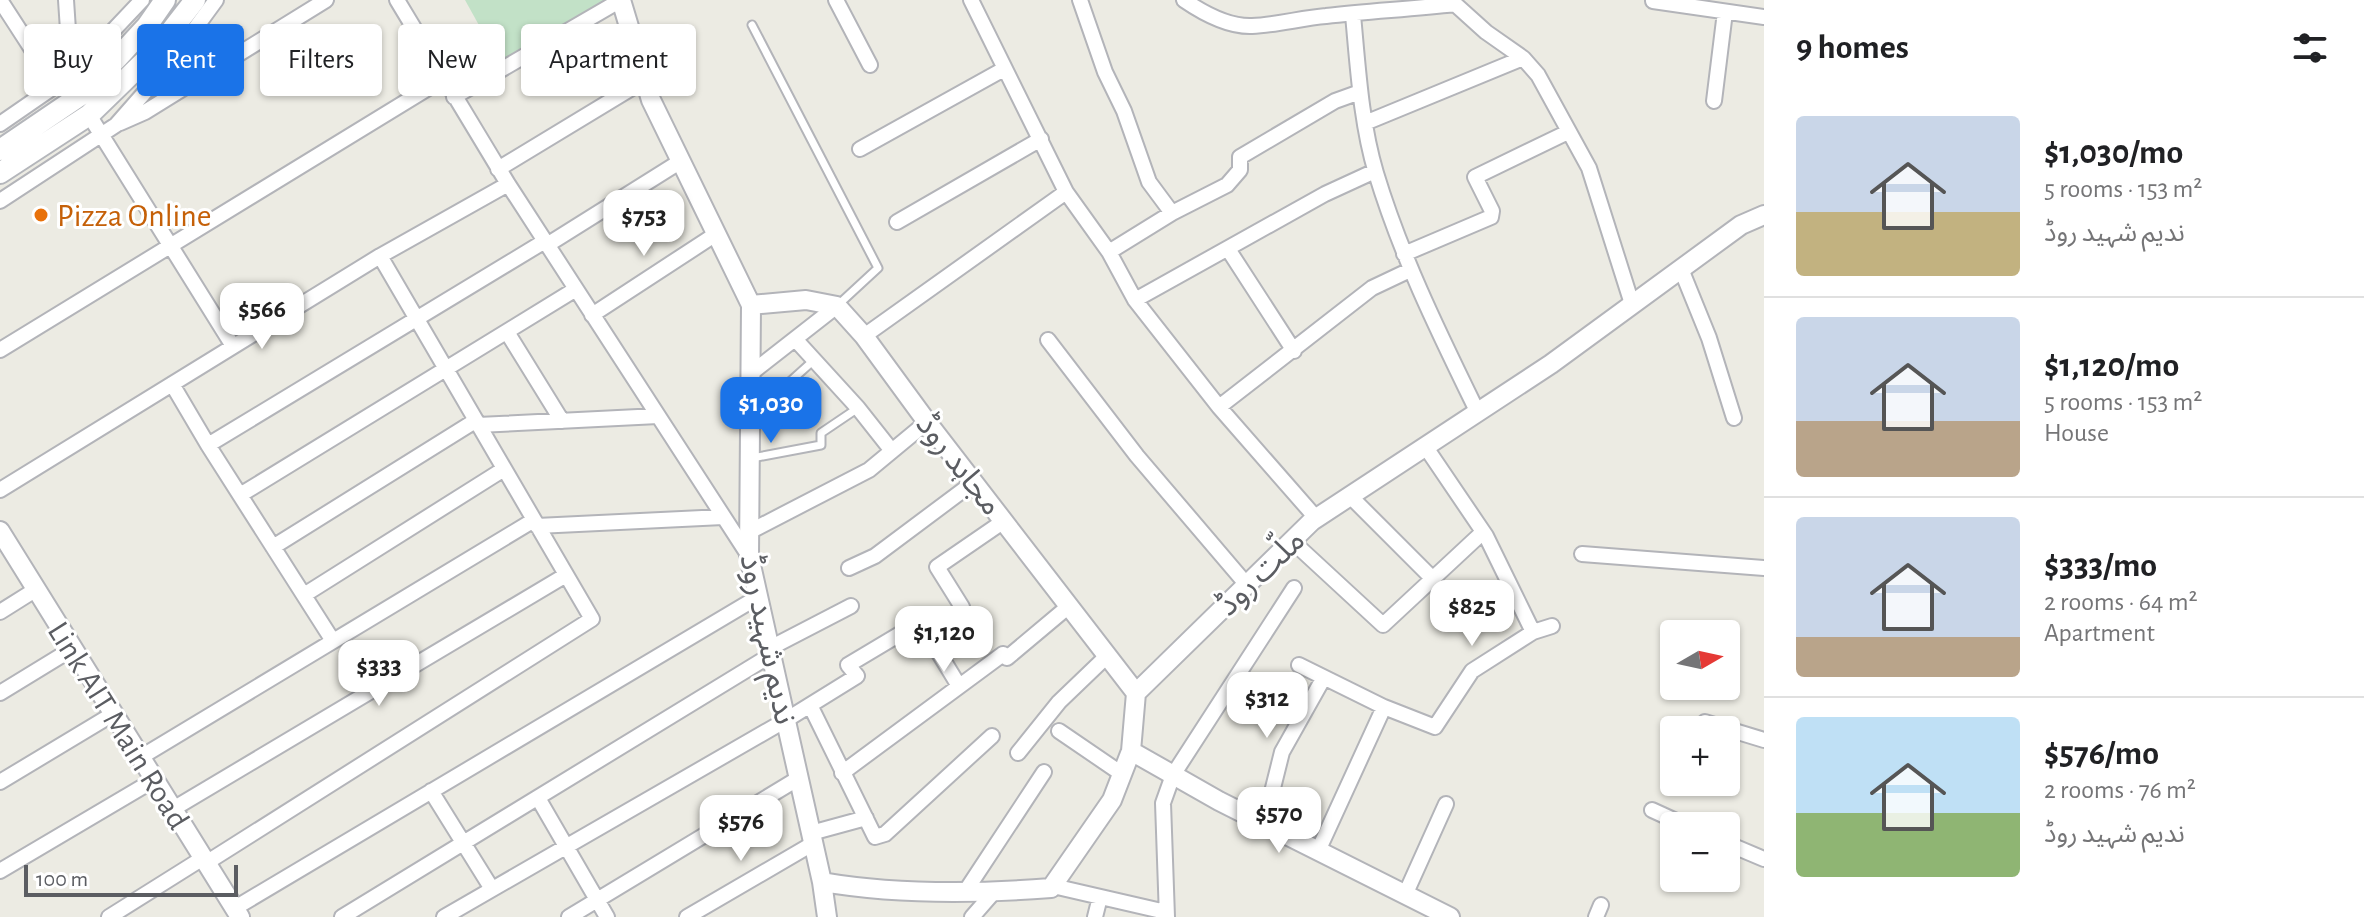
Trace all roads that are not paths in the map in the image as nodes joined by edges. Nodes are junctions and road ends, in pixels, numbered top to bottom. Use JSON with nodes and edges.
{"nodes":[{"id":1,"x":66,"y":0,"type":"edge"},
{"id":2,"x":165,"y":0,"type":"edge"},
{"id":3,"x":195,"y":0,"type":"edge"},
{"id":4,"x":216,"y":0,"type":"edge"},
{"id":5,"x":326,"y":0,"type":"edge"},
{"id":6,"x":397,"y":0,"type":"edge"},
{"id":7,"x":621,"y":0,"type":"edge"},
{"id":8,"x":836,"y":0,"type":"edge"},
{"id":9,"x":971,"y":0,"type":"edge"},
{"id":10,"x":1080,"y":0,"type":"edge"},
{"id":11,"x":1184,"y":0,"type":"edge"},
{"id":12,"x":1653,"y":1,"type":"edge"},
{"id":13,"x":0,"y":2,"type":"edge"},
{"id":14,"x":1455,"y":2,"type":"edge"},
{"id":15,"x":134,"y":3,"type":"edge"},
{"id":16,"x":1330,"y":8,"type":"edge"},
{"id":17,"x":1725,"y":12,"type":"junction"},
{"id":18,"x":1353,"y":15,"type":"junction"},
{"id":19,"x":1764,"y":17,"type":"edge"},
{"id":20,"x":68,"y":24,"type":"edge"},
{"id":21,"x":116,"y":24,"type":"edge"},
{"id":22,"x":411,"y":24,"type":"edge"},
{"id":23,"x":628,"y":24,"type":"edge"},
{"id":24,"x":752,"y":25,"type":"dead end"},
{"id":25,"x":24,"y":38,"type":"edge"},
{"id":26,"x":1523,"y":58,"type":"junction"},
{"id":27,"x":870,"y":65,"type":"dead end"},
{"id":28,"x":1004,"y":69,"type":"junction"},
{"id":29,"x":1360,"y":92,"type":"junction"},
{"id":30,"x":39,"y":96,"type":"edge"},
{"id":31,"x":415,"y":96,"type":"edge"},
{"id":32,"x":619,"y":96,"type":"edge"},
{"id":33,"x":650,"y":96,"type":"edge"},
{"id":34,"x":454,"y":97,"type":"joint"},
{"id":35,"x":1714,"y":101,"type":"dead end"},
{"id":36,"x":89,"y":115,"type":"junction"},
{"id":37,"x":1365,"y":123,"type":"junction"},
{"id":38,"x":0,"y":124,"type":"edge"},
{"id":39,"x":116,"y":125,"type":"junction"},
{"id":40,"x":1568,"y":132,"type":"junction"},
{"id":41,"x":102,"y":136,"type":"junction"},
{"id":42,"x":1041,"y":139,"type":"junction"},
{"id":43,"x":860,"y":149,"type":"dead end"},
{"id":44,"x":0,"y":150,"type":"edge"},
{"id":45,"x":681,"y":161,"type":"junction"},
{"id":46,"x":498,"y":169,"type":"junction"},
{"id":47,"x":1375,"y":171,"type":"junction"},
{"id":48,"x":0,"y":173,"type":"edge"},
{"id":49,"x":508,"y":184,"type":"junction"},
{"id":50,"x":1066,"y":192,"type":"junction"},
{"id":51,"x":0,"y":201,"type":"edge"},
{"id":52,"x":1172,"y":213,"type":"junction"},
{"id":53,"x":1764,"y":215,"type":"edge"},
{"id":54,"x":897,"y":222,"type":"dead end"},
{"id":55,"x":716,"y":234,"type":"junction"},
{"id":56,"x":546,"y":243,"type":"junction"},
{"id":57,"x":170,"y":245,"type":"junction"},
{"id":58,"x":1228,"y":249,"type":"junction"},
{"id":59,"x":1109,"y":252,"type":"junction"},
{"id":60,"x":1404,"y":254,"type":"junction"},
{"id":61,"x":380,"y":256,"type":"junction"},
{"id":62,"x":1681,"y":269,"type":"junction"},
{"id":63,"x":1410,"y":270,"type":"junction"},
{"id":64,"x":576,"y":289,"type":"junction"},
{"id":65,"x":1135,"y":300,"type":"junction"},
{"id":66,"x":1632,"y":304,"type":"junction"},
{"id":67,"x":751,"y":305,"type":"junction"},
{"id":68,"x":837,"y":306,"type":"junction"},
{"id":69,"x":592,"y":315,"type":"junction"},
{"id":70,"x":416,"y":320,"type":"junction"},
{"id":71,"x":507,"y":332,"type":"junction"},
{"id":72,"x":864,"y":336,"type":"junction"},
{"id":73,"x":795,"y":339,"type":"junction"},
{"id":74,"x":1048,"y":340,"type":"dead end"},
{"id":75,"x":233,"y":346,"type":"junction"},
{"id":76,"x":0,"y":350,"type":"edge"},
{"id":77,"x":1294,"y":351,"type":"junction"},
{"id":78,"x":814,"y":360,"type":"junction"},
{"id":79,"x":445,"y":370,"type":"junction"},
{"id":80,"x":750,"y":374,"type":"junction"},
{"id":81,"x":172,"y":384,"type":"junction"},
{"id":82,"x":778,"y":401,"type":"dead end"},
{"id":83,"x":1219,"y":407,"type":"junction"},
{"id":84,"x":858,"y":408,"type":"junction"},
{"id":85,"x":1477,"y":411,"type":"junction"},
{"id":86,"x":658,"y":416,"type":"junction"},
{"id":87,"x":1734,"y":418,"type":"dead end"},
{"id":88,"x":562,"y":421,"type":"junction"},
{"id":89,"x":927,"y":422,"type":"junction"},
{"id":90,"x":476,"y":423,"type":"junction"},
{"id":91,"x":208,"y":445,"type":"junction"},
{"id":92,"x":1425,"y":446,"type":"junction"},
{"id":93,"x":892,"y":451,"type":"junction"},
{"id":94,"x":750,"y":458,"type":"junction"},
{"id":95,"x":504,"y":469,"type":"junction"},
{"id":96,"x":974,"y":482,"type":"junction"},
{"id":97,"x":0,"y":490,"type":"edge"},
{"id":98,"x":240,"y":495,"type":"junction"},
{"id":99,"x":1350,"y":496,"type":"junction"},
{"id":100,"x":723,"y":517,"type":"junction"},
{"id":101,"x":1317,"y":519,"type":"junction"},
{"id":102,"x":1004,"y":521,"type":"junction"},
{"id":103,"x":535,"y":523,"type":"junction"},
{"id":104,"x":0,"y":531,"type":"edge"},
{"id":105,"x":749,"y":532,"type":"junction"},
{"id":106,"x":1483,"y":532,"type":"junction"},
{"id":107,"x":1292,"y":541,"type":"junction"},
{"id":108,"x":273,"y":547,"type":"junction"},
{"id":109,"x":1582,"y":554,"type":"dead end"},
{"id":110,"x":749,"y":556,"type":"junction"},
{"id":111,"x":849,"y":568,"type":"dead end"},
{"id":112,"x":1764,"y":568,"type":"edge"},
{"id":113,"x":566,"y":575,"type":"junction"},
{"id":114,"x":1433,"y":579,"type":"junction"},
{"id":115,"x":1247,"y":585,"type":"junction"},
{"id":116,"x":1294,"y":588,"type":"dead end"},
{"id":117,"x":35,"y":590,"type":"junction"},
{"id":118,"x":304,"y":595,"type":"junction"},
{"id":119,"x":758,"y":597,"type":"junction"},
{"id":120,"x":851,"y":606,"type":"dead end"},
{"id":121,"x":1069,"y":606,"type":"junction"},
{"id":122,"x":962,"y":607,"type":"dead end"},
{"id":123,"x":0,"y":612,"type":"edge"},
{"id":124,"x":1552,"y":626,"type":"dead end"},
{"id":125,"x":1533,"y":632,"type":"junction"},
{"id":126,"x":333,"y":641,"type":"junction"},
{"id":127,"x":72,"y":649,"type":"junction"},
{"id":128,"x":770,"y":652,"type":"junction"},
{"id":129,"x":1108,"y":655,"type":"junction"},
{"id":130,"x":1299,"y":665,"type":"dead end"},
{"id":131,"x":1323,"y":679,"type":"junction"},
{"id":132,"x":959,"y":686,"type":"junction"},
{"id":133,"x":0,"y":693,"type":"edge"},
{"id":134,"x":1136,"y":693,"type":"junction"},
{"id":135,"x":810,"y":705,"type":"junction"},
{"id":136,"x":1384,"y":707,"type":"junction"},
{"id":137,"x":113,"y":714,"type":"junction"},
{"id":138,"x":786,"y":720,"type":"junction"},
{"id":139,"x":1059,"y":731,"type":"dead end"},
{"id":140,"x":1740,"y":733,"type":"edge"},
{"id":141,"x":992,"y":736,"type":"dead end"},
{"id":142,"x":1764,"y":740,"type":"edge"},
{"id":143,"x":1131,"y":751,"type":"junction"},
{"id":144,"x":1018,"y":753,"type":"dead end"},
{"id":145,"x":141,"y":757,"type":"junction"},
{"id":146,"x":1044,"y":772,"type":"dead end"},
{"id":147,"x":842,"y":773,"type":"junction"},
{"id":148,"x":1122,"y":774,"type":"junction"},
{"id":149,"x":1173,"y":775,"type":"junction"},
{"id":150,"x":799,"y":778,"type":"junction"},
{"id":151,"x":154,"y":780,"type":"junction"},
{"id":152,"x":0,"y":782,"type":"edge"},
{"id":153,"x":431,"y":791,"type":"junction"},
{"id":154,"x":538,"y":798,"type":"junction"},
{"id":155,"x":1446,"y":804,"type":"dead end"},
{"id":156,"x":173,"y":809,"type":"junction"},
{"id":157,"x":1652,"y":810,"type":"dead end"},
{"id":158,"x":1660,"y":814,"type":"edge"},
{"id":159,"x":866,"y":818,"type":"junction"},
{"id":160,"x":1264,"y":824,"type":"junction"},
{"id":161,"x":812,"y":838,"type":"junction"},
{"id":162,"x":464,"y":843,"type":"junction"},
{"id":163,"x":566,"y":846,"type":"junction"},
{"id":164,"x":1740,"y":849,"type":"edge"},
{"id":165,"x":1318,"y":851,"type":"junction"},
{"id":166,"x":1764,"y":859,"type":"edge"},
{"id":167,"x":205,"y":860,"type":"junction"},
{"id":168,"x":0,"y":871,"type":"edge"},
{"id":169,"x":822,"y":882,"type":"junction"},
{"id":170,"x":1053,"y":886,"type":"junction"},
{"id":171,"x":492,"y":889,"type":"junction"},
{"id":172,"x":965,"y":892,"type":"junction"},
{"id":173,"x":993,"y":893,"type":"junction"},
{"id":174,"x":1405,"y":895,"type":"junction"},
{"id":175,"x":1100,"y":897,"type":"junction"},
{"id":176,"x":597,"y":900,"type":"junction"},
{"id":177,"x":237,"y":913,"type":"edge"},
{"id":178,"x":1167,"y":914,"type":"edge"},
{"id":179,"x":109,"y":917,"type":"edge"},
{"id":180,"x":342,"y":917,"type":"edge"},
{"id":181,"x":444,"y":917,"type":"edge"},
{"id":182,"x":569,"y":917,"type":"edge"},
{"id":183,"x":607,"y":917,"type":"edge"},
{"id":184,"x":687,"y":917,"type":"edge"},
{"id":185,"x":827,"y":917,"type":"edge"},
{"id":186,"x":972,"y":917,"type":"edge"},
{"id":187,"x":1095,"y":917,"type":"edge"},
{"id":188,"x":1450,"y":917,"type":"edge"}],
"edges":[{"from":1,"to":20,"type":"street"},
{"from":2,"to":44,"type":"main road"},
{"from":3,"to":36,"type":"main road"},
{"from":4,"to":39,"type":"street"},
{"from":5,"to":39,"type":"street"},
{"from":6,"to":22,"type":"street"},
{"from":7,"to":23,"type":"street","name":"ندیم شہید روڈ"},
{"from":7,"to":34,"type":"street"},
{"from":8,"to":27,"type":"street"},
{"from":9,"to":28,"type":"street"},
{"from":10,"to":52,"type":"street"},
{"from":11,"to":16,"type":"street"},
{"from":12,"to":17,"type":"street"},
{"from":13,"to":25,"type":"street"},
{"from":14,"to":18,"type":"street"},
{"from":14,"to":26,"type":"street"},
{"from":15,"to":21,"type":"street"},
{"from":16,"to":18,"type":"street"},
{"from":17,"to":19,"type":"street"},
{"from":17,"to":35,"type":"street"},
{"from":18,"to":29,"type":"street"},
{"from":24,"to":68,"type":"lane"},
{"from":26,"to":37,"type":"street"},
{"from":26,"to":40,"type":"street"},
{"from":28,"to":42,"type":"street"},
{"from":28,"to":43,"type":"street"},
{"from":29,"to":37,"type":"street"},
{"from":29,"to":52,"type":"street"},
{"from":30,"to":38,"type":"street"},
{"from":31,"to":57,"type":"street"},
{"from":32,"to":46,"type":"street"},
{"from":33,"to":45,"type":"street","name":"ندیم شہید روڈ"},
{"from":34,"to":46,"type":"street"},
{"from":36,"to":41,"type":"street"},
{"from":36,"to":48,"type":"main road"},
{"from":37,"to":47,"type":"street"},
{"from":39,"to":41,"type":"street"},
{"from":40,"to":60,"type":"street"},
{"from":40,"to":66,"type":"street"},
{"from":41,"to":51,"type":"street"},
{"from":41,"to":57,"type":"street"},
{"from":42,"to":50,"type":"street"},
{"from":42,"to":54,"type":"street"},
{"from":45,"to":55,"type":"street","name":"ندیم شہید روڈ"},
{"from":45,"to":56,"type":"street"},
{"from":46,"to":49,"type":"street"},
{"from":47,"to":58,"type":"street"},
{"from":47,"to":60,"type":"street"},
{"from":49,"to":56,"type":"street"},
{"from":49,"to":61,"type":"street"},
{"from":50,"to":59,"type":"street"},
{"from":50,"to":72,"type":"street"},
{"from":52,"to":59,"type":"street"},
{"from":53,"to":62,"type":"street","name":"ملّت روڈ"},
{"from":55,"to":67,"type":"street","name":"ندیم شہید روڈ"},
{"from":55,"to":69,"type":"street"},
{"from":56,"to":64,"type":"street"},
{"from":56,"to":70,"type":"street"},
{"from":57,"to":75,"type":"street"},
{"from":57,"to":76,"type":"street"},
{"from":58,"to":65,"type":"street"},
{"from":58,"to":77,"type":"street"},
{"from":59,"to":65,"type":"street"},
{"from":60,"to":63,"type":"street"},
{"from":61,"to":70,"type":"street"},
{"from":61,"to":75,"type":"street"},
{"from":62,"to":66,"type":"street","name":"ملّت روڈ"},
{"from":62,"to":87,"type":"street"},
{"from":63,"to":77,"type":"street"},
{"from":63,"to":85,"type":"street"},
{"from":64,"to":69,"type":"street"},
{"from":64,"to":71,"type":"street"},
{"from":65,"to":83,"type":"street"},
{"from":66,"to":85,"type":"street","name":"ملّت روڈ"},
{"from":67,"to":68,"type":"street"},
{"from":67,"to":80,"type":"street","name":"ندیم شہید روڈ"},
{"from":68,"to":72,"type":"street","name":"مجاہد روڈ"},
{"from":68,"to":73,"type":"street"},
{"from":69,"to":86,"type":"street"},
{"from":70,"to":79,"type":"street"},
{"from":70,"to":91,"type":"street"},
{"from":71,"to":79,"type":"street"},
{"from":71,"to":88,"type":"street"},
{"from":72,"to":89,"type":"street","name":"مجاہد روڈ"},
{"from":73,"to":78,"type":"street"},
{"from":73,"to":80,"type":"street"},
{"from":74,"to":115,"type":"street"},
{"from":75,"to":81,"type":"street"},
{"from":77,"to":83,"type":"street"},
{"from":78,"to":82,"type":"lane"},
{"from":78,"to":84,"type":"street"},
{"from":79,"to":90,"type":"street"},
{"from":79,"to":98,"type":"street"},
{"from":80,"to":94,"type":"street","name":"ندیم شہید روڈ"},
{"from":81,"to":91,"type":"street"},
{"from":81,"to":97,"type":"street"},
{"from":83,"to":101,"type":"street"},
{"from":84,"to":93,"type":"street"},
{"from":84,"to":94,"type":"lane"},
{"from":85,"to":92,"type":"street","name":"ملّت روڈ"},
{"from":86,"to":88,"type":"street"},
{"from":86,"to":100,"type":"street"},
{"from":88,"to":90,"type":"street"},
{"from":89,"to":93,"type":"street"},
{"from":89,"to":96,"type":"street","name":"مجاہد روڈ"},
{"from":90,"to":95,"type":"street"},
{"from":90,"to":108,"type":"street"},
{"from":91,"to":98,"type":"street"},
{"from":92,"to":99,"type":"street","name":"ملّت روڈ"},
{"from":92,"to":106,"type":"street"},
{"from":93,"to":105,"type":"street"},
{"from":94,"to":105,"type":"street","name":"ندیم شہید روڈ"},
{"from":95,"to":103,"type":"street"},
{"from":95,"to":118,"type":"street"},
{"from":96,"to":102,"type":"street","name":"مجاہد روڈ"},
{"from":96,"to":111,"type":"street"},
{"from":98,"to":108,"type":"street"},
{"from":99,"to":101,"type":"street","name":"ملّت روڈ"},
{"from":99,"to":114,"type":"street"},
{"from":100,"to":103,"type":"street"},
{"from":100,"to":110,"type":"street"},
{"from":101,"to":107,"type":"street","name":"ملّت روڈ"},
{"from":102,"to":121,"type":"street","name":"مجاہد روڈ"},
{"from":102,"to":122,"type":"street"},
{"from":103,"to":113,"type":"street"},
{"from":103,"to":126,"type":"street"},
{"from":104,"to":117,"type":"street","name":"Link AIT Main Road"},
{"from":105,"to":110,"type":"street","name":"ندیم شہید روڈ"},
{"from":106,"to":114,"type":"street"},
{"from":106,"to":125,"type":"street"},
{"from":107,"to":114,"type":"street"},
{"from":107,"to":115,"type":"street","name":"ملّت روڈ"},
{"from":108,"to":118,"type":"street"},
{"from":109,"to":112,"type":"street"},
{"from":110,"to":119,"type":"street","name":"ندیم شہید روڈ"},
{"from":113,"to":156,"type":"street"},
{"from":113,"to":167,"type":"street"},
{"from":115,"to":134,"type":"street","name":"ملّت روڈ"},
{"from":116,"to":149,"type":"street"},
{"from":117,"to":123,"type":"street"},
{"from":117,"to":127,"type":"street","name":"Link AIT Main Road"},
{"from":118,"to":126,"type":"street"},
{"from":119,"to":128,"type":"street","name":"ندیم شہید روڈ"},
{"from":119,"to":153,"type":"street"},
{"from":120,"to":128,"type":"street"},
{"from":121,"to":129,"type":"street","name":"مجاہد روڈ"},
{"from":121,"to":132,"type":"street"},
{"from":124,"to":125,"type":"street"},
{"from":125,"to":136,"type":"street"},
{"from":126,"to":145,"type":"street"},
{"from":127,"to":133,"type":"street"},
{"from":127,"to":137,"type":"street","name":"Link AIT Main Road"},
{"from":128,"to":138,"type":"street","name":"ندیم شہید روڈ"},
{"from":128,"to":154,"type":"street"},
{"from":129,"to":134,"type":"street","name":"مجاہد روڈ"},
{"from":129,"to":144,"type":"street"},
{"from":130,"to":131,"type":"street"},
{"from":131,"to":136,"type":"street"},
{"from":131,"to":160,"type":"street"},
{"from":132,"to":135,"type":"street"},
{"from":132,"to":147,"type":"street"},
{"from":134,"to":143,"type":"street"},
{"from":135,"to":138,"type":"street"},
{"from":135,"to":147,"type":"street"},
{"from":136,"to":165,"type":"street"},
{"from":137,"to":145,"type":"street","name":"Link AIT Main Road"},
{"from":137,"to":152,"type":"street"},
{"from":138,"to":150,"type":"street","name":"ندیم شہید روڈ"},
{"from":138,"to":163,"type":"street"},
{"from":139,"to":148,"type":"street"},
{"from":140,"to":142,"type":"street"},
{"from":141,"to":159,"type":"street"},
{"from":143,"to":148,"type":"street"},
{"from":143,"to":149,"type":"street"},
{"from":145,"to":151,"type":"street","name":"Link AIT Main Road"},
{"from":146,"to":172,"type":"street"},
{"from":147,"to":159,"type":"street"},
{"from":148,"to":170,"type":"street"},
{"from":149,"to":160,"type":"street"},
{"from":149,"to":178,"type":"street"},
{"from":150,"to":161,"type":"street","name":"ندیم شہید روڈ"},
{"from":150,"to":176,"type":"street"},
{"from":151,"to":156,"type":"street","name":"Link AIT Main Road"},
{"from":151,"to":168,"type":"street"},
{"from":153,"to":162,"type":"street"},
{"from":153,"to":177,"type":"street"},
{"from":154,"to":162,"type":"street"},
{"from":154,"to":163,"type":"street"},
{"from":155,"to":174,"type":"street"},
{"from":156,"to":167,"type":"street","name":"Link AIT Main Road"},
{"from":157,"to":158,"type":"street"},
{"from":159,"to":161,"type":"street"},
{"from":160,"to":165,"type":"street"},
{"from":161,"to":169,"type":"street","name":"ندیم شہید روڈ"},
{"from":161,"to":184,"type":"street"},
{"from":162,"to":171,"type":"street"},
{"from":162,"to":180,"type":"street"},
{"from":163,"to":171,"type":"street"},
{"from":163,"to":176,"type":"street"},
{"from":164,"to":166,"type":"street"},
{"from":165,"to":174,"type":"street"},
{"from":167,"to":177,"type":"street","name":"Link AIT Main Road"},
{"from":167,"to":179,"type":"street"},
{"from":169,"to":172,"type":"street"},
{"from":169,"to":185,"type":"street","name":"ندیم شہید روڈ"},
{"from":170,"to":173,"type":"street"},
{"from":170,"to":175,"type":"street"},
{"from":171,"to":181,"type":"street"},
{"from":172,"to":173,"type":"street"},
{"from":173,"to":186,"type":"street"},
{"from":174,"to":188,"type":"street"},
{"from":175,"to":178,"type":"street"},
{"from":175,"to":187,"type":"street"},
{"from":176,"to":182,"type":"street"},
{"from":176,"to":183,"type":"street"}]}
